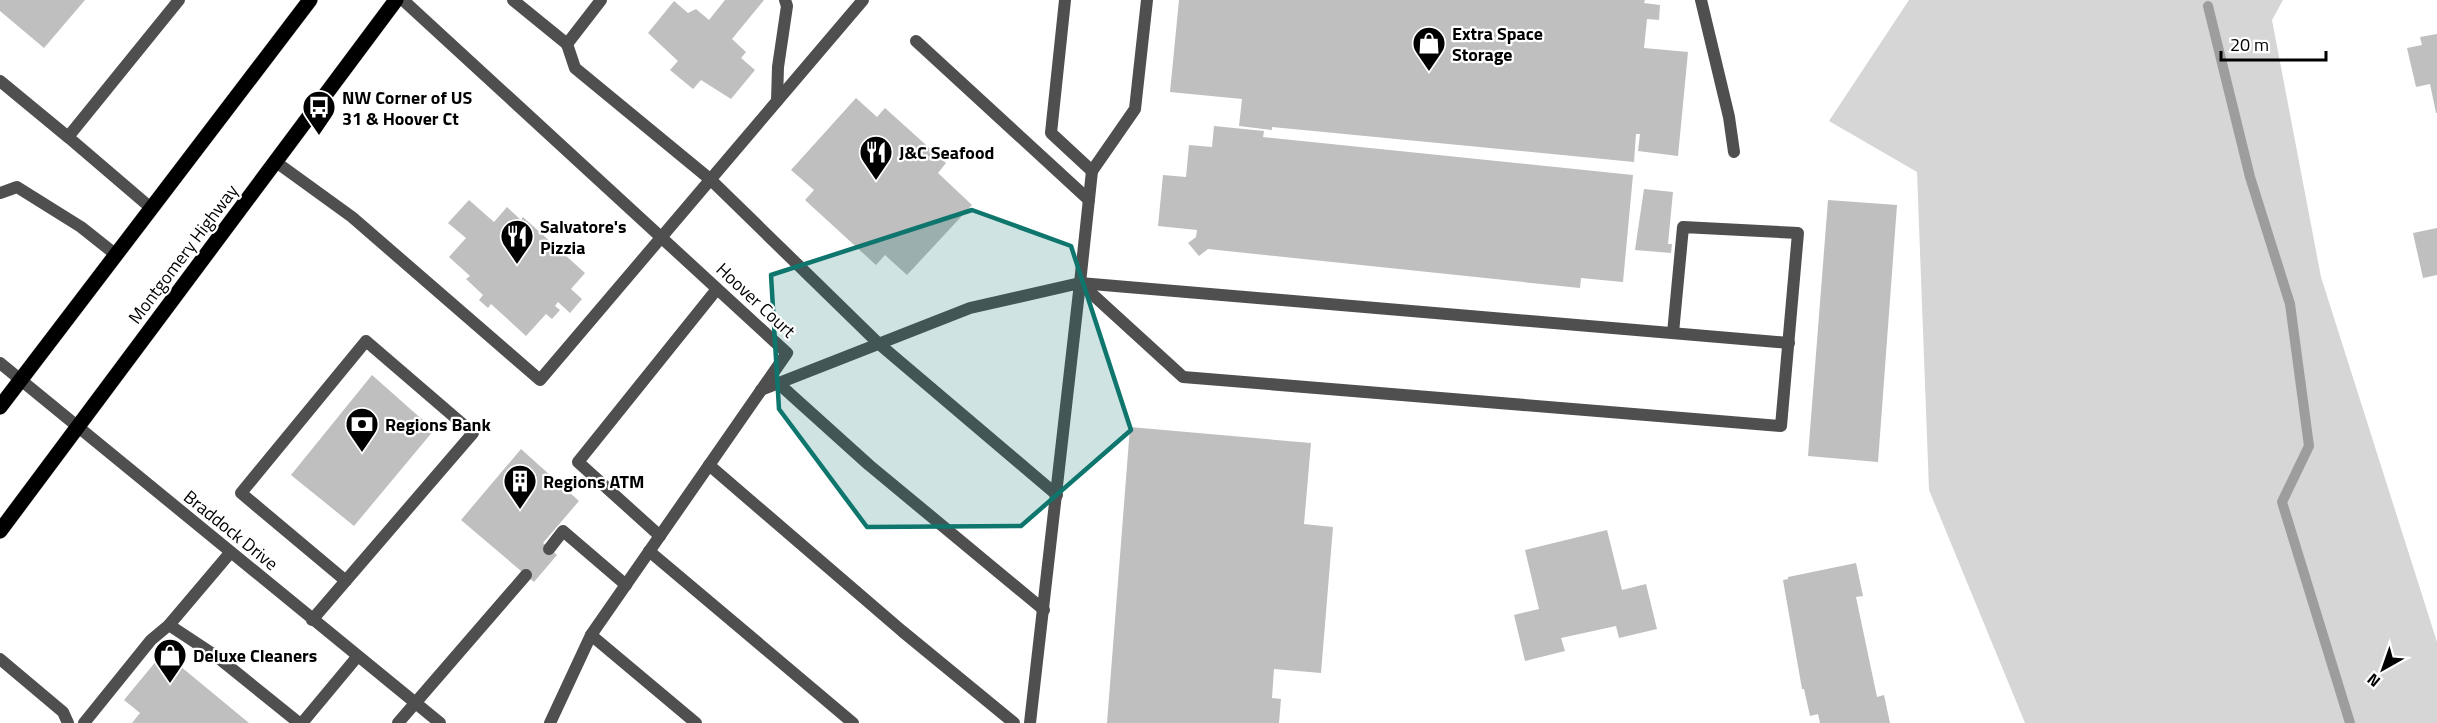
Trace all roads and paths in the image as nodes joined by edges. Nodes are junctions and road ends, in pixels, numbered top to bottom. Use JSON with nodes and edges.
{"nodes":[{"id":1,"x":179,"y":0,"type":"edge"},
{"id":2,"x":310,"y":0,"type":"edge"},
{"id":3,"x":396,"y":0,"type":"edge"},
{"id":4,"x":403,"y":0,"type":"edge"},
{"id":5,"x":513,"y":0,"type":"edge"},
{"id":6,"x":601,"y":0,"type":"edge"},
{"id":7,"x":785,"y":0,"type":"edge"},
{"id":8,"x":863,"y":0,"type":"edge"},
{"id":9,"x":1065,"y":0,"type":"edge"},
{"id":10,"x":1147,"y":0,"type":"edge"},
{"id":11,"x":1701,"y":0,"type":"edge"},
{"id":12,"x":916,"y":41,"type":"dead end"},
{"id":13,"x":567,"y":44,"type":"junction"},
{"id":14,"x":0,"y":81,"type":"edge"},
{"id":15,"x":777,"y":101,"type":"junction"},
{"id":16,"x":68,"y":137,"type":"junction"},
{"id":17,"x":1734,"y":152,"type":"dead end"},
{"id":18,"x":276,"y":162,"type":"junction"},
{"id":19,"x":1092,"y":171,"type":"junction"},
{"id":20,"x":711,"y":180,"type":"junction"},
{"id":21,"x":0,"y":193,"type":"edge"},
{"id":22,"x":1089,"y":200,"type":"junction"},
{"id":23,"x":151,"y":208,"type":"junction"},
{"id":24,"x":662,"y":237,"type":"junction"},
{"id":25,"x":115,"y":254,"type":"junction"},
{"id":26,"x":1080,"y":283,"type":"junction"},
{"id":27,"x":717,"y":289,"type":"junction"},
{"id":28,"x":1673,"y":333,"type":"junction"},
{"id":29,"x":878,"y":343,"type":"junction"},
{"id":30,"x":1789,"y":343,"type":"junction"},
{"id":31,"x":0,"y":363,"type":"edge"},
{"id":32,"x":20,"y":380,"type":"junction"},
{"id":33,"x":778,"y":383,"type":"junction"},
{"id":34,"x":760,"y":390,"type":"junction"},
{"id":35,"x":0,"y":407,"type":"edge"},
{"id":36,"x":77,"y":428,"type":"junction"},
{"id":37,"x":710,"y":465,"type":"junction"},
{"id":38,"x":1057,"y":495,"type":"junction"},
{"id":39,"x":0,"y":531,"type":"edge"},
{"id":40,"x":660,"y":536,"type":"junction"},
{"id":41,"x":549,"y":549,"type":"dead end"},
{"id":42,"x":650,"y":551,"type":"junction"},
{"id":43,"x":230,"y":553,"type":"junction"},
{"id":44,"x":526,"y":575,"type":"dead end"},
{"id":45,"x":346,"y":582,"type":"junction"},
{"id":46,"x":626,"y":585,"type":"junction"},
{"id":47,"x":1044,"y":610,"type":"junction"},
{"id":48,"x":312,"y":620,"type":"junction"},
{"id":49,"x":169,"y":625,"type":"junction"},
{"id":50,"x":591,"y":635,"type":"junction"},
{"id":51,"x":357,"y":657,"type":"junction"},
{"id":52,"x":0,"y":659,"type":"edge"},
{"id":53,"x":416,"y":704,"type":"junction"},
{"id":54,"x":68,"y":723,"type":"edge"},
{"id":55,"x":84,"y":723,"type":"edge"},
{"id":56,"x":300,"y":723,"type":"edge"},
{"id":57,"x":398,"y":723,"type":"edge"},
{"id":58,"x":440,"y":723,"type":"edge"},
{"id":59,"x":550,"y":723,"type":"edge"},
{"id":60,"x":696,"y":723,"type":"edge"},
{"id":61,"x":853,"y":723,"type":"edge"},
{"id":62,"x":1014,"y":723,"type":"edge"},
{"id":63,"x":1030,"y":723,"type":"edge"}],
"edges":[{"from":1,"to":16,"type":"street"},
{"from":2,"to":23,"type":"main road"},
{"from":3,"to":18,"type":"main road","name":"Montgomery Highway"},
{"from":4,"to":24,"type":"street","name":"Hoover Court"},
{"from":5,"to":13,"type":"street"},
{"from":6,"to":13,"type":"street"},
{"from":7,"to":15,"type":"street"},
{"from":8,"to":15,"type":"street"},
{"from":9,"to":19,"type":"street"},
{"from":10,"to":19,"type":"street"},
{"from":11,"to":17,"type":"street"},
{"from":12,"to":22,"type":"street"},
{"from":13,"to":20,"type":"street"},
{"from":14,"to":16,"type":"street"},
{"from":15,"to":20,"type":"street"},
{"from":16,"to":23,"type":"street"},
{"from":18,"to":24,"type":"street"},
{"from":18,"to":36,"type":"main road","name":"Montgomery Highway"},
{"from":19,"to":22,"type":"street"},
{"from":20,"to":24,"type":"street"},
{"from":20,"to":29,"type":"street"},
{"from":21,"to":25,"type":"street"},
{"from":22,"to":26,"type":"street"},
{"from":23,"to":25,"type":"main road"},
{"from":24,"to":27,"type":"street","name":"Hoover Court"},
{"from":25,"to":32,"type":"main road"},
{"from":26,"to":28,"type":"street"},
{"from":26,"to":29,"type":"street"},
{"from":26,"to":30,"type":"street"},
{"from":26,"to":38,"type":"street"},
{"from":27,"to":34,"type":"street","name":"Hoover Court"},
{"from":27,"to":40,"type":"street"},
{"from":28,"to":30,"type":"street"},
{"from":28,"to":30,"type":"street"},
{"from":29,"to":33,"type":"street"},
{"from":29,"to":38,"type":"street"},
{"from":31,"to":32,"type":"street","name":"Braddock Drive"},
{"from":32,"to":35,"type":"main road"},
{"from":32,"to":36,"type":"street","name":"Braddock Drive"},
{"from":33,"to":34,"type":"street"},
{"from":33,"to":47,"type":"street"},
{"from":34,"to":37,"type":"street","name":"Hoover Court"},
{"from":36,"to":39,"type":"main road","name":"Montgomery Highway"},
{"from":36,"to":43,"type":"street","name":"Braddock Drive"},
{"from":37,"to":40,"type":"street","name":"Hoover Court"},
{"from":37,"to":62,"type":"street"},
{"from":38,"to":47,"type":"street"},
{"from":40,"to":42,"type":"street","name":"Hoover Court"},
{"from":41,"to":46,"type":"street"},
{"from":42,"to":46,"type":"street","name":"Hoover Court"},
{"from":42,"to":61,"type":"street"},
{"from":43,"to":48,"type":"street","name":"Braddock Drive"},
{"from":43,"to":49,"type":"street"},
{"from":44,"to":53,"type":"street"},
{"from":45,"to":45,"type":"street"},
{"from":45,"to":48,"type":"street"},
{"from":46,"to":50,"type":"street","name":"Hoover Court"},
{"from":47,"to":63,"type":"street"},
{"from":48,"to":51,"type":"street","name":"Braddock Drive"},
{"from":49,"to":55,"type":"street"},
{"from":49,"to":56,"type":"street"},
{"from":50,"to":59,"type":"street","name":"Hoover Court"},
{"from":50,"to":60,"type":"street"},
{"from":51,"to":53,"type":"street","name":"Braddock Drive"},
{"from":51,"to":56,"type":"street"},
{"from":52,"to":54,"type":"street"},
{"from":53,"to":57,"type":"street"},
{"from":53,"to":58,"type":"street","name":"Braddock Drive"}]}
